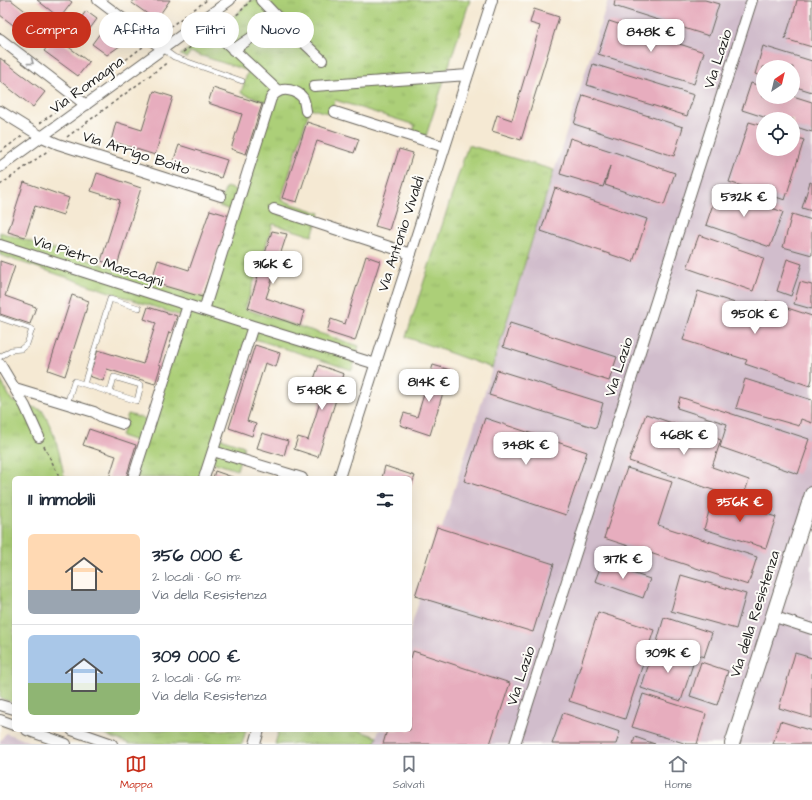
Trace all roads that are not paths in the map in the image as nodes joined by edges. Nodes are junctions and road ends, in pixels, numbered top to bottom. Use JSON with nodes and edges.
{"nodes":[{"id":1,"x":98,"y":0,"type":"edge"},
{"id":2,"x":230,"y":0,"type":"edge"},
{"id":3,"x":261,"y":0,"type":"edge"},
{"id":4,"x":492,"y":0,"type":"edge"},
{"id":5,"x":752,"y":0,"type":"edge"},
{"id":6,"x":213,"y":12,"type":"edge"},
{"id":7,"x":272,"y":12,"type":"edge"},
{"id":8,"x":181,"y":36,"type":"edge"},
{"id":9,"x":0,"y":38,"type":"edge"},
{"id":10,"x":247,"y":41,"type":"edge"},
{"id":11,"x":309,"y":48,"type":"edge"},
{"id":12,"x":163,"y":49,"type":"junction"},
{"id":13,"x":234,"y":50,"type":"joint"},
{"id":14,"x":322,"y":60,"type":"dead end"},
{"id":15,"x":468,"y":74,"type":"junction"},
{"id":16,"x":242,"y":81,"type":"dead end"},
{"id":17,"x":314,"y":86,"type":"dead end"},
{"id":18,"x":278,"y":91,"type":"junction"},
{"id":19,"x":86,"y":105,"type":"junction"},
{"id":20,"x":0,"y":111,"type":"edge"},
{"id":21,"x":306,"y":111,"type":"dead end"},
{"id":22,"x":335,"y":112,"type":"dead end"},
{"id":23,"x":42,"y":137,"type":"junction"},
{"id":24,"x":445,"y":147,"type":"junction"},
{"id":25,"x":0,"y":167,"type":"edge"},
{"id":26,"x":221,"y":196,"type":"dead end"},
{"id":27,"x":274,"y":210,"type":"dead end"},
{"id":28,"x":0,"y":245,"type":"edge"},
{"id":29,"x":411,"y":254,"type":"junction"},
{"id":30,"x":188,"y":305,"type":"junction"},
{"id":31,"x":139,"y":308,"type":"dead end"},
{"id":32,"x":204,"y":310,"type":"junction"},
{"id":33,"x":0,"y":318,"type":"edge"},
{"id":34,"x":253,"y":326,"type":"junction"},
{"id":35,"x":0,"y":357,"type":"edge"},
{"id":36,"x":0,"y":364,"type":"edge"},
{"id":37,"x":376,"y":364,"type":"junction"},
{"id":38,"x":84,"y":384,"type":"junction"},
{"id":39,"x":15,"y":388,"type":"junction"},
{"id":40,"x":110,"y":392,"type":"junction"},
{"id":41,"x":67,"y":404,"type":"junction"},
{"id":42,"x":124,"y":424,"type":"dead end"},
{"id":43,"x":40,"y":437,"type":"road end"},
{"id":44,"x":213,"y":451,"type":"junction"},
{"id":45,"x":133,"y":476,"type":"edge"},
{"id":46,"x":205,"y":476,"type":"edge"},
{"id":47,"x":295,"y":476,"type":"edge"},
{"id":48,"x":340,"y":476,"type":"edge"},
{"id":49,"x":812,"y":494,"type":"edge"},
{"id":50,"x":772,"y":616,"type":"junction"},
{"id":51,"x":812,"y":629,"type":"edge"},
{"id":52,"x":0,"y":704,"type":"edge"},
{"id":53,"x":12,"y":709,"type":"edge"},
{"id":54,"x":0,"y":720,"type":"edge"},
{"id":55,"x":12,"y":724,"type":"edge"},
{"id":56,"x":33,"y":732,"type":"edge"},
{"id":57,"x":77,"y":732,"type":"edge"},
{"id":58,"x":258,"y":732,"type":"edge"},
{"id":59,"x":87,"y":736,"type":"edge"},
{"id":60,"x":66,"y":744,"type":"edge"},
{"id":61,"x":112,"y":744,"type":"edge"},
{"id":62,"x":255,"y":744,"type":"edge"},
{"id":63,"x":515,"y":744,"type":"edge"},
{"id":64,"x":732,"y":744,"type":"edge"}],
"edges":[{"from":1,"to":12,"type":"street"},
{"from":2,"to":6,"type":"street","name":"Via Romagna"},
{"from":3,"to":7,"type":"street"},
{"from":4,"to":15,"type":"street","name":"Via Antonio Vivaldi"},
{"from":5,"to":63,"type":"street","name":"Via Lazio"},
{"from":8,"to":12,"type":"street","name":"Via Romagna"},
{"from":9,"to":19,"type":"street","one_way":true},
{"from":10,"to":13,"type":"street"},
{"from":11,"to":14,"type":"street"},
{"from":12,"to":16,"type":"lane"},
{"from":12,"to":19,"type":"street","name":"Via Romagna"},
{"from":13,"to":18,"type":"street"},
{"from":15,"to":17,"type":"street"},
{"from":15,"to":24,"type":"street","name":"Via Antonio Vivaldi"},
{"from":18,"to":21,"type":"street"},
{"from":18,"to":32,"type":"street"},
{"from":19,"to":23,"type":"street","name":"Via Romagna"},
{"from":20,"to":23,"type":"street","name":"Via Arrigo Boito"},
{"from":22,"to":24,"type":"street"},
{"from":23,"to":25,"type":"street","name":"Via Romagna"},
{"from":23,"to":26,"type":"street","name":"Via Arrigo Boito"},
{"from":24,"to":29,"type":"street","name":"Via Antonio Vivaldi"},
{"from":27,"to":29,"type":"street"},
{"from":28,"to":30,"type":"street","name":"Via Pietro Mascagni"},
{"from":29,"to":37,"type":"street","name":"Via Antonio Vivaldi"},
{"from":30,"to":32,"type":"street","name":"Via Pietro Mascagni"},
{"from":30,"to":45,"type":"street"},
{"from":31,"to":38,"type":"lane"},
{"from":32,"to":34,"type":"street","name":"Via Pietro Mascagni"},
{"from":33,"to":35,"type":"lane"},
{"from":34,"to":37,"type":"street","name":"Via Pietro Mascagni"},
{"from":34,"to":44,"type":"street"},
{"from":36,"to":39,"type":"street"},
{"from":37,"to":48,"type":"street","name":"Via Antonio Vivaldi"},
{"from":38,"to":40,"type":"lane"},
{"from":38,"to":41,"type":"lane"},
{"from":39,"to":41,"type":"street"},
{"from":39,"to":43,"type":"street"},
{"from":40,"to":40,"type":"lane"},
{"from":41,"to":42,"type":"street"},
{"from":44,"to":46,"type":"street"},
{"from":44,"to":47,"type":"street"},
{"from":49,"to":50,"type":"street","name":"Via della Resistenza"},
{"from":50,"to":51,"type":"street"},
{"from":50,"to":64,"type":"street","name":"Via della Resistenza"},
{"from":52,"to":53,"type":"street"},
{"from":54,"to":55,"type":"street"},
{"from":56,"to":60,"type":"street"},
{"from":57,"to":59,"type":"street"},
{"from":58,"to":62,"type":"street"},
{"from":59,"to":61,"type":"street"}]}
